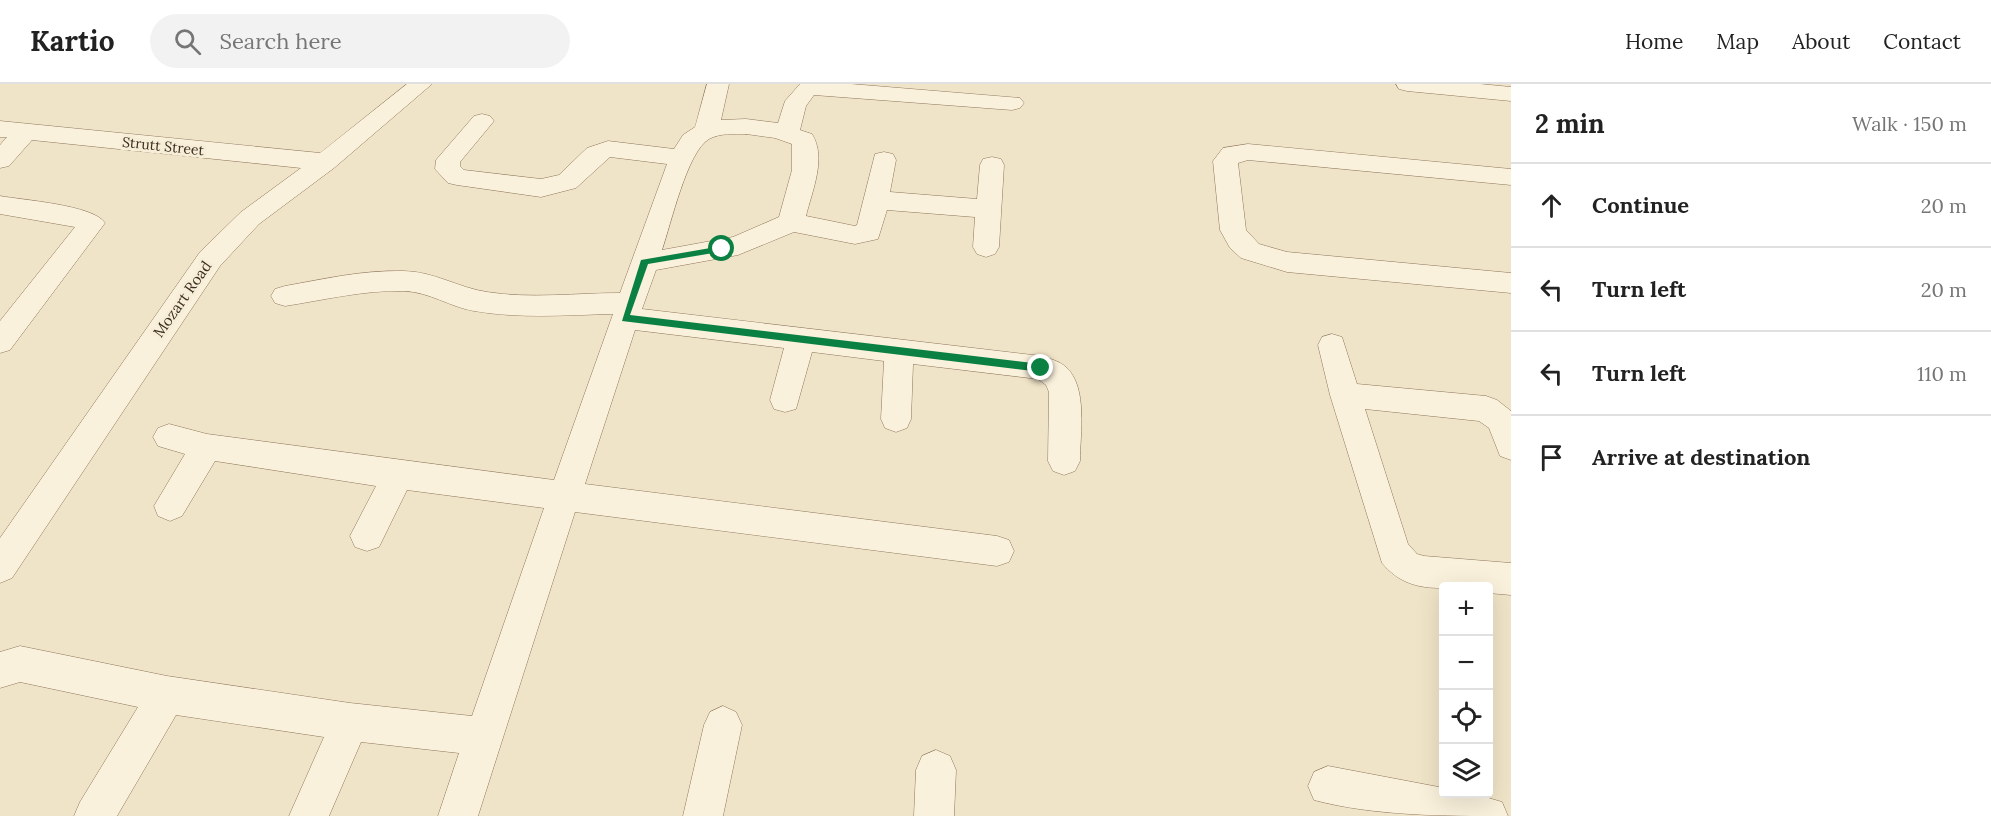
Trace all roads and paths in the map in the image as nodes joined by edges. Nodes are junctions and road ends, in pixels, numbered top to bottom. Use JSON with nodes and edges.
{"nodes":[{"id":1,"x":421,"y":84,"type":"edge"},
{"id":2,"x":718,"y":84,"type":"edge"},
{"id":3,"x":1407,"y":84,"type":"edge"},
{"id":4,"x":862,"y":87,"type":"edge"},
{"id":5,"x":1511,"y":93,"type":"edge"},
{"id":6,"x":1012,"y":103,"type":"dead end"},
{"id":7,"x":482,"y":121,"type":"dead end"},
{"id":8,"x":0,"y":129,"type":"edge"},
{"id":9,"x":26,"y":132,"type":"junction"},
{"id":10,"x":706,"y":132,"type":"junction"},
{"id":11,"x":788,"y":132,"type":"junction"},
{"id":12,"x":681,"y":158,"type":"junction"},
{"id":13,"x":0,"y":160,"type":"edge"},
{"id":14,"x":884,"y":160,"type":"dead end"},
{"id":15,"x":325,"y":162,"type":"junction"},
{"id":16,"x":992,"y":165,"type":"dead end"},
{"id":17,"x":1511,"y":177,"type":"edge"},
{"id":18,"x":877,"y":200,"type":"junction"},
{"id":19,"x":0,"y":206,"type":"edge"},
{"id":20,"x":989,"y":209,"type":"junction"},
{"id":21,"x":791,"y":222,"type":"junction"},
{"id":22,"x":986,"y":247,"type":"dead end"},
{"id":23,"x":644,"y":262,"type":"junction"},
{"id":24,"x":1511,"y":283,"type":"edge"},
{"id":25,"x":285,"y":296,"type":"dead end"},
{"id":26,"x":628,"y":311,"type":"junction"},
{"id":27,"x":801,"y":340,"type":"junction"},
{"id":28,"x":0,"y":342,"type":"edge"},
{"id":29,"x":1332,"y":345,"type":"dead end"},
{"id":30,"x":899,"y":351,"type":"junction"},
{"id":31,"x":1345,"y":395,"type":"junction"},
{"id":32,"x":785,"y":400,"type":"dead end"},
{"id":33,"x":896,"y":419,"type":"dead end"},
{"id":34,"x":169,"y":437,"type":"dead end"},
{"id":35,"x":207,"y":447,"type":"junction"},
{"id":36,"x":1511,"y":447,"type":"edge"},
{"id":37,"x":1064,"y":460,"type":"dead end"},
{"id":38,"x":398,"y":475,"type":"junction"},
{"id":39,"x":563,"y":494,"type":"junction"},
{"id":40,"x":170,"y":506,"type":"dead end"},
{"id":41,"x":367,"y":536,"type":"dead end"},
{"id":42,"x":997,"y":551,"type":"dead end"},
{"id":43,"x":0,"y":567,"type":"edge"},
{"id":44,"x":1511,"y":579,"type":"edge"},
{"id":45,"x":0,"y":670,"type":"edge"},
{"id":46,"x":167,"y":695,"type":"junction"},
{"id":47,"x":350,"y":722,"type":"junction"},
{"id":48,"x":723,"y":725,"type":"dead end"},
{"id":49,"x":484,"y":737,"type":"junction"},
{"id":50,"x":936,"y":770,"type":"dead end"},
{"id":51,"x":1328,"y":786,"type":"dead end"},
{"id":52,"x":94,"y":816,"type":"edge"},
{"id":53,"x":309,"y":816,"type":"edge"},
{"id":54,"x":458,"y":816,"type":"edge"},
{"id":55,"x":703,"y":816,"type":"edge"},
{"id":56,"x":934,"y":816,"type":"edge"},
{"id":57,"x":1488,"y":816,"type":"edge"}],
"edges":[{"from":1,"to":15,"type":"street","name":"Mozart Road"},
{"from":2,"to":10,"type":"street"},
{"from":3,"to":5,"type":"street"},
{"from":4,"to":6,"type":"street"},
{"from":4,"to":11,"type":"street"},
{"from":7,"to":12,"type":"street"},
{"from":8,"to":9,"type":"street","name":"Strutt Street"},
{"from":9,"to":13,"type":"street"},
{"from":9,"to":15,"type":"street","name":"Strutt Street"},
{"from":10,"to":11,"type":"street"},
{"from":10,"to":12,"type":"street"},
{"from":11,"to":21,"type":"street"},
{"from":12,"to":23,"type":"street"},
{"from":14,"to":18,"type":"street"},
{"from":15,"to":43,"type":"street","name":"Mozart Road"},
{"from":16,"to":20,"type":"street"},
{"from":17,"to":24,"type":"street"},
{"from":18,"to":20,"type":"street"},
{"from":18,"to":21,"type":"street"},
{"from":19,"to":28,"type":"street"},
{"from":20,"to":22,"type":"street"},
{"from":21,"to":23,"type":"street"},
{"from":23,"to":26,"type":"street"},
{"from":25,"to":26,"type":"street"},
{"from":26,"to":27,"type":"street"},
{"from":26,"to":39,"type":"street"},
{"from":27,"to":30,"type":"street"},
{"from":27,"to":32,"type":"street"},
{"from":29,"to":31,"type":"street"},
{"from":30,"to":33,"type":"street"},
{"from":30,"to":37,"type":"street"},
{"from":31,"to":36,"type":"street"},
{"from":31,"to":44,"type":"street"},
{"from":34,"to":35,"type":"street"},
{"from":35,"to":38,"type":"street"},
{"from":35,"to":40,"type":"street"},
{"from":38,"to":39,"type":"street"},
{"from":38,"to":41,"type":"street"},
{"from":39,"to":42,"type":"street"},
{"from":39,"to":49,"type":"street"},
{"from":45,"to":46,"type":"street"},
{"from":46,"to":47,"type":"street"},
{"from":46,"to":52,"type":"street"},
{"from":47,"to":49,"type":"street"},
{"from":47,"to":53,"type":"street"},
{"from":48,"to":55,"type":"street"},
{"from":49,"to":54,"type":"street"},
{"from":50,"to":56,"type":"street"},
{"from":51,"to":57,"type":"street"}]}
